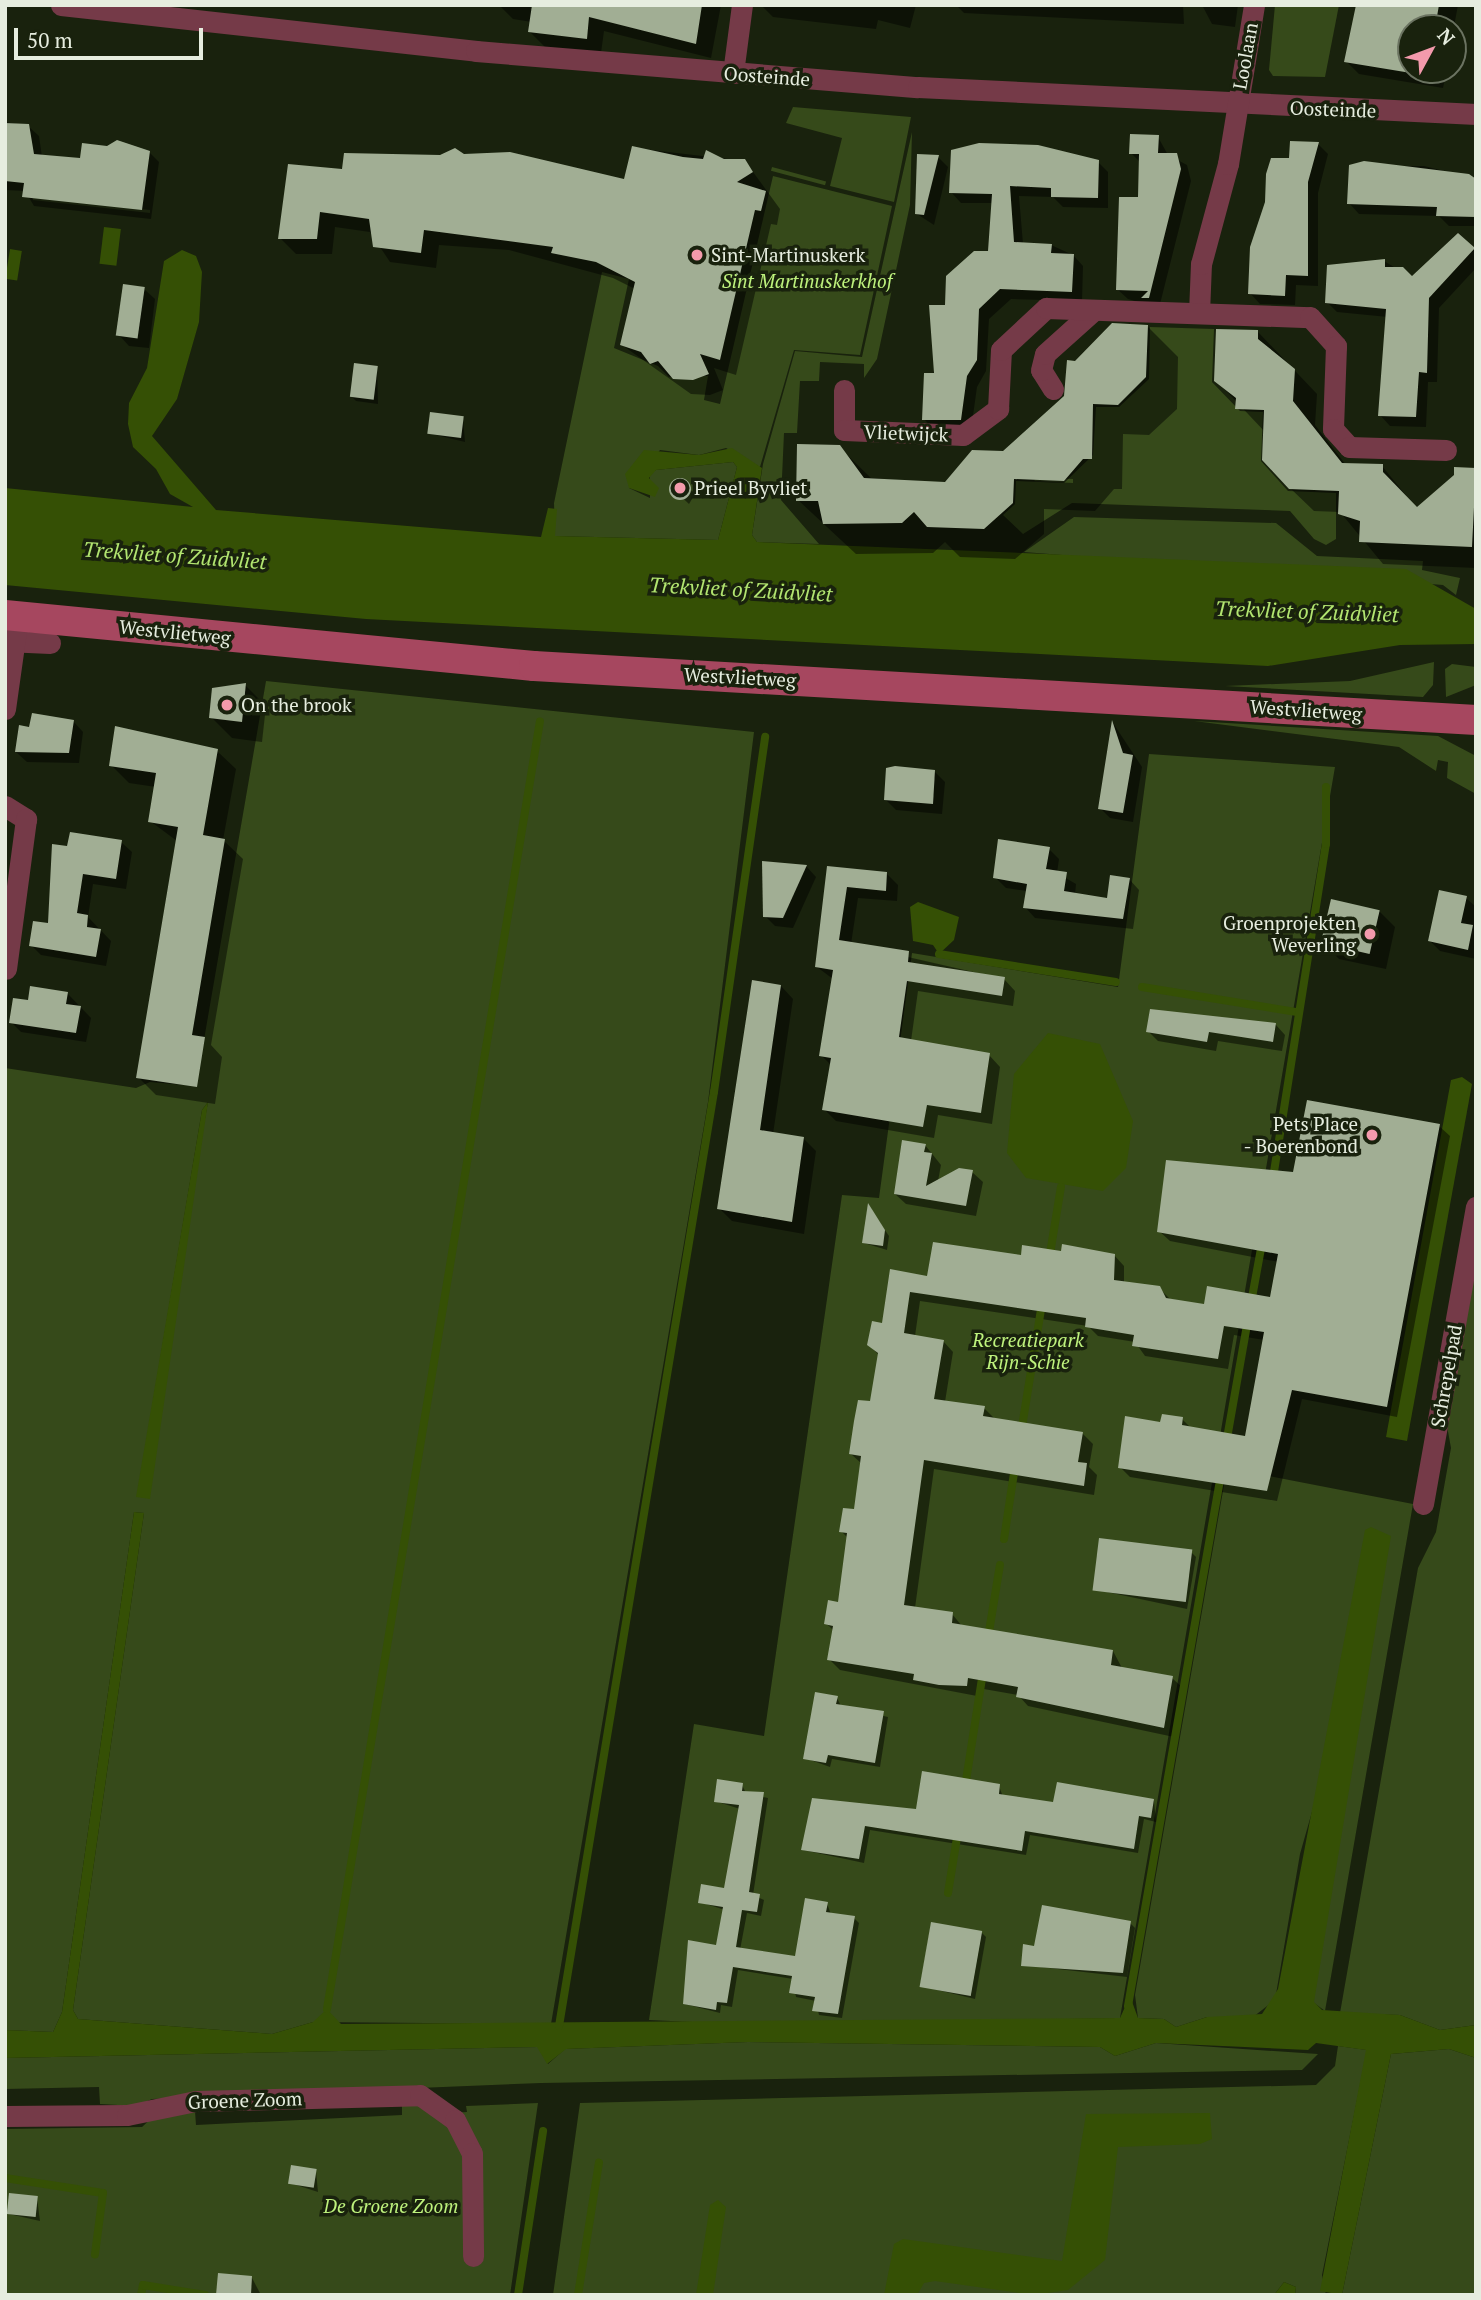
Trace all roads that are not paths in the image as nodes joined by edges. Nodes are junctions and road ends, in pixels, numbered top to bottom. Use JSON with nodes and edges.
{"nodes":[{"id":1,"x":61,"y":5,"type":"edge"},
{"id":2,"x":742,"y":5,"type":"edge"},
{"id":3,"x":1254,"y":5,"type":"edge"},
{"id":4,"x":100,"y":7,"type":"edge"},
{"id":5,"x":733,"y":73,"type":"junction"},
{"id":6,"x":1235,"y":106,"type":"junction"},
{"id":7,"x":1476,"y":114,"type":"edge"},
{"id":8,"x":1094,"y":310,"type":"junction"},
{"id":9,"x":1199,"y":313,"type":"junction"},
{"id":10,"x":1053,"y":388,"type":"dead end"},
{"id":11,"x":844,"y":390,"type":"dead end"},
{"id":12,"x":1446,"y":450,"type":"dead end"},
{"id":13,"x":11,"y":629,"type":"edge"},
{"id":14,"x":50,"y":643,"type":"dead end"},
{"id":15,"x":5,"y":709,"type":"edge"},
{"id":16,"x":1476,"y":720,"type":"edge"},
{"id":17,"x":5,"y":806,"type":"edge"},
{"id":18,"x":11,"y":889,"type":"edge"},
{"id":19,"x":6,"y":969,"type":"edge"},
{"id":20,"x":1476,"y":1207,"type":"edge"},
{"id":21,"x":1423,"y":1504,"type":"dead end"},
{"id":22,"x":5,"y":2116,"type":"edge"},
{"id":23,"x":473,"y":2256,"type":"dead end"}],
"edges":[{"from":1,"to":4,"type":"street","name":"Oosteinde"},
{"from":2,"to":5,"type":"street"},
{"from":3,"to":6,"type":"street","name":"Loolaan"},
{"from":4,"to":5,"type":"street","name":"Oosteinde"},
{"from":5,"to":6,"type":"street","name":"Oosteinde"},
{"from":6,"to":7,"type":"street","name":"Oosteinde"},
{"from":6,"to":9,"type":"street"},
{"from":8,"to":9,"type":"street","name":"Vlietwijck"},
{"from":8,"to":10,"type":"street"},
{"from":8,"to":11,"type":"street","name":"Vlietwijck"},
{"from":9,"to":12,"type":"street","name":"Vlietwijck"},
{"from":13,"to":14,"type":"street"},
{"from":13,"to":15,"type":"street"},
{"from":13,"to":16,"type":"street","name":"Westvlietweg"},
{"from":17,"to":18,"type":"street"},
{"from":18,"to":19,"type":"street"},
{"from":20,"to":21,"type":"street","name":"Schrepelpad"},
{"from":22,"to":23,"type":"street","name":"Groene Zoom"}]}
